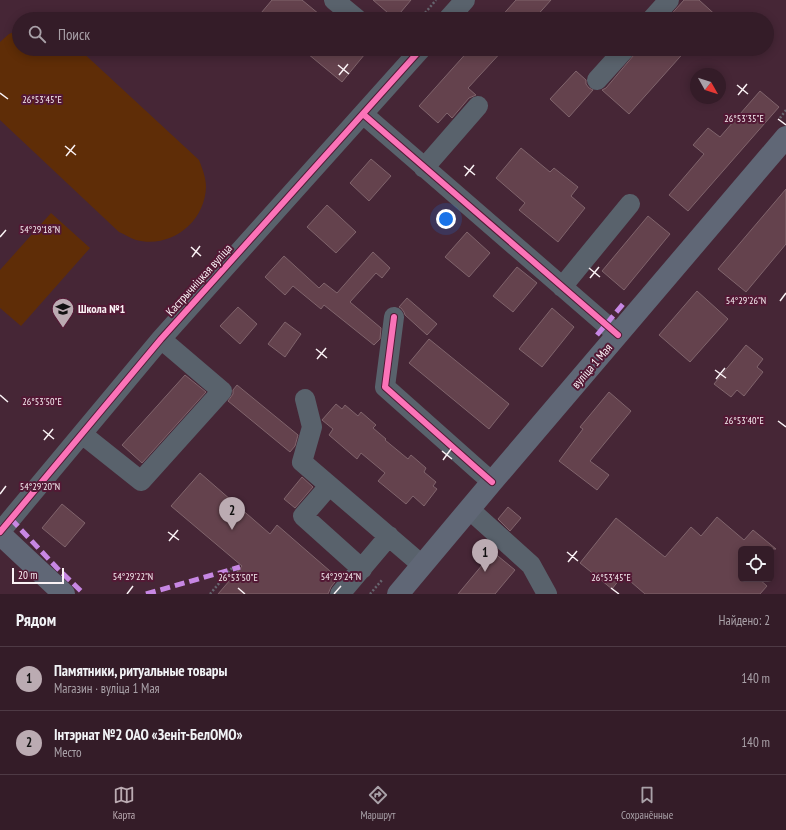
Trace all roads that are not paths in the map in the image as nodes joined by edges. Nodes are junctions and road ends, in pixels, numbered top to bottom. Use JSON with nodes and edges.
{"nodes":[{"id":1,"x":334,"y":0,"type":"edge"},
{"id":2,"x":465,"y":0,"type":"edge"},
{"id":3,"x":669,"y":0,"type":"edge"},
{"id":4,"x":349,"y":12,"type":"edge"},
{"id":5,"x":454,"y":12,"type":"edge"},
{"id":6,"x":658,"y":12,"type":"edge"},
{"id":7,"x":415,"y":56,"type":"edge"},
{"id":8,"x":619,"y":56,"type":"edge"},
{"id":9,"x":597,"y":80,"type":"dead end"},
{"id":10,"x":478,"y":106,"type":"dead end"},
{"id":11,"x":363,"y":114,"type":"junction"},
{"id":12,"x":786,"y":137,"type":"edge"},
{"id":13,"x":424,"y":168,"type":"junction"},
{"id":14,"x":630,"y":204,"type":"dead end"},
{"id":15,"x":562,"y":287,"type":"junction"},
{"id":16,"x":394,"y":317,"type":"dead end"},
{"id":17,"x":618,"y":335,"type":"junction"},
{"id":18,"x":161,"y":340,"type":"junction"},
{"id":19,"x":305,"y":399,"type":"dead end"},
{"id":20,"x":82,"y":434,"type":"junction"},
{"id":21,"x":492,"y":482,"type":"junction"},
{"id":22,"x":329,"y":486,"type":"junction"},
{"id":23,"x":469,"y":509,"type":"junction"},
{"id":24,"x":0,"y":533,"type":"edge"},
{"id":25,"x":389,"y":536,"type":"junction"},
{"id":26,"x":422,"y":565,"type":"junction"},
{"id":27,"x":362,"y":569,"type":"junction"},
{"id":28,"x":64,"y":594,"type":"edge"},
{"id":29,"x":340,"y":594,"type":"edge"},
{"id":30,"x":398,"y":594,"type":"edge"},
{"id":31,"x":547,"y":594,"type":"edge"}],
"edges":[{"from":1,"to":4,"type":"street"},
{"from":2,"to":5,"type":"street"},
{"from":3,"to":6,"type":"street"},
{"from":7,"to":11,"type":"street","name":"Кастрычніцкая вуліца"},
{"from":8,"to":9,"type":"street"},
{"from":10,"to":13,"type":"street"},
{"from":11,"to":13,"type":"street"},
{"from":11,"to":18,"type":"street","name":"Кастрычніцкая вуліца"},
{"from":12,"to":17,"type":"main road","name":"вуліца 1 Мая"},
{"from":13,"to":15,"type":"street"},
{"from":14,"to":15,"type":"street"},
{"from":15,"to":17,"type":"street"},
{"from":16,"to":21,"type":"street"},
{"from":17,"to":21,"type":"main road","name":"вуліца 1 Мая"},
{"from":18,"to":20,"type":"street","name":"Кастрычніцкая вуліца"},
{"from":18,"to":20,"type":"street"},
{"from":19,"to":22,"type":"street"},
{"from":20,"to":24,"type":"street","name":"Кастрычніцкая вуліца"},
{"from":21,"to":23,"type":"main road","name":"вуліца 1 Мая"},
{"from":22,"to":25,"type":"street"},
{"from":22,"to":27,"type":"street"},
{"from":23,"to":26,"type":"main road","name":"вуліца 1 Мая"},
{"from":23,"to":31,"type":"street"},
{"from":24,"to":28,"type":"main road"},
{"from":25,"to":26,"type":"street"},
{"from":25,"to":27,"type":"street"},
{"from":26,"to":30,"type":"main road","name":"вуліца 1 Мая"},
{"from":27,"to":29,"type":"street"}]}
